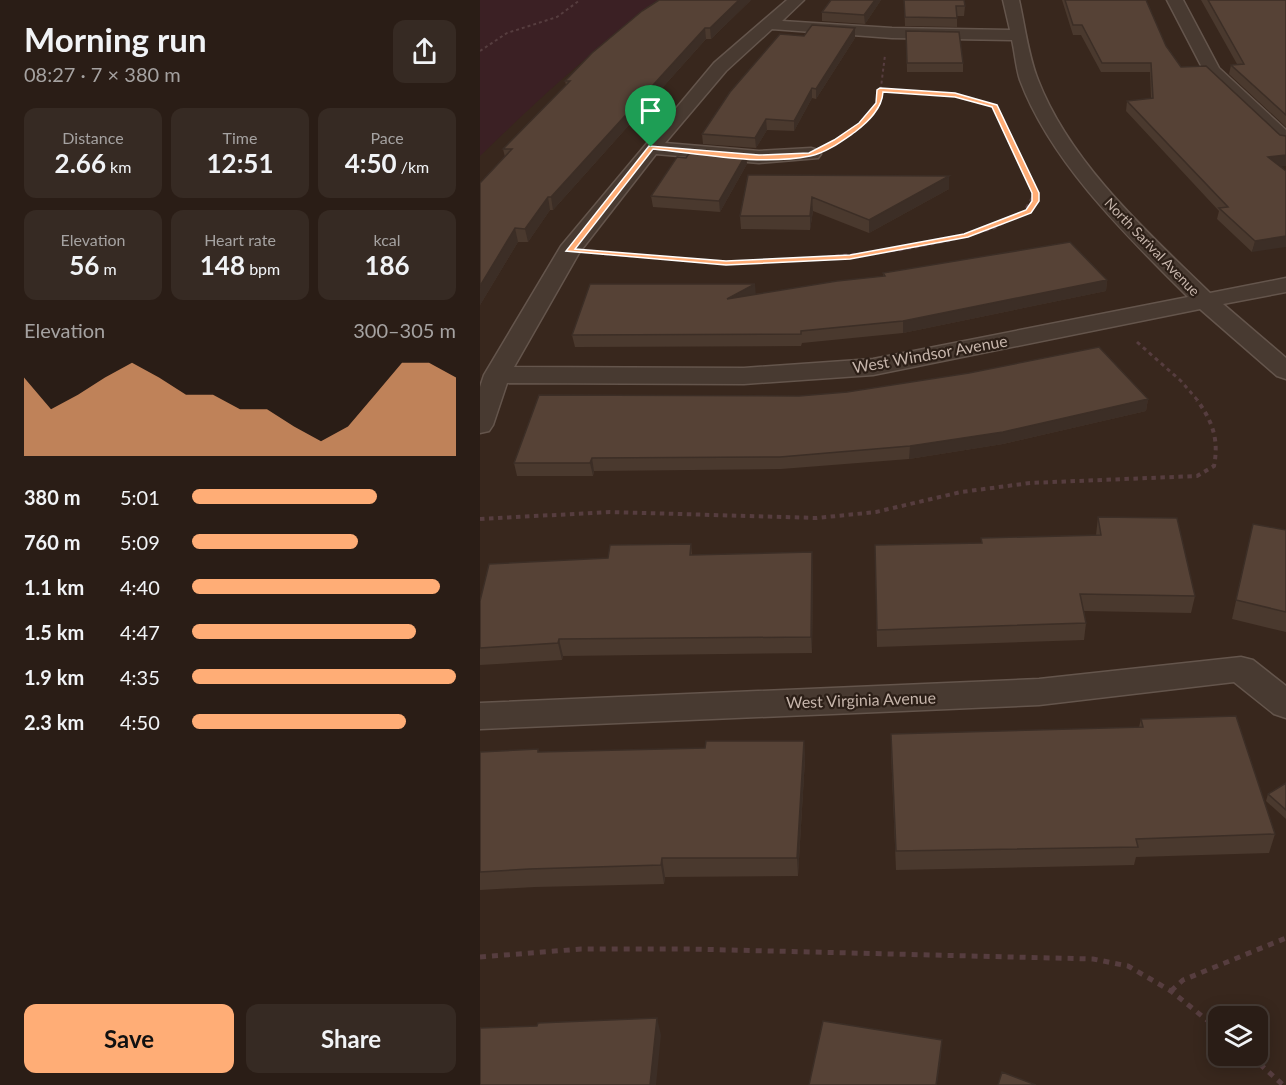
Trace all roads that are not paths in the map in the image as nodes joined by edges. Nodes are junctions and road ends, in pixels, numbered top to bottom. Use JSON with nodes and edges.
{"nodes":[{"id":1,"x":796,"y":0,"type":"edge"},
{"id":2,"x":1011,"y":0,"type":"edge"},
{"id":3,"x":1175,"y":0,"type":"edge"},
{"id":4,"x":766,"y":24,"type":"junction"},
{"id":5,"x":1019,"y":35,"type":"junction"},
{"id":6,"x":1286,"y":140,"type":"edge"},
{"id":7,"x":651,"y":147,"type":"junction"},
{"id":8,"x":811,"y":154,"type":"road end"},
{"id":9,"x":1286,"y":285,"type":"edge"},
{"id":10,"x":1204,"y":300,"type":"junction"},
{"id":11,"x":1286,"y":371,"type":"edge"},
{"id":12,"x":497,"y":375,"type":"junction"},
{"id":13,"x":480,"y":425,"type":"edge"},
{"id":14,"x":1286,"y":705,"type":"edge"},
{"id":15,"x":480,"y":716,"type":"edge"}],
"edges":[{"from":1,"to":4,"type":"street"},
{"from":2,"to":5,"type":"street","name":"North Sarival Avenue"},
{"from":3,"to":6,"type":"street"},
{"from":4,"to":5,"type":"street"},
{"from":4,"to":7,"type":"street"},
{"from":5,"to":10,"type":"street","name":"North Sarival Avenue"},
{"from":7,"to":8,"type":"street"},
{"from":7,"to":12,"type":"street"},
{"from":9,"to":10,"type":"street","name":"West Windsor Avenue"},
{"from":10,"to":11,"type":"street","name":"North Sarival Avenue"},
{"from":10,"to":12,"type":"street","name":"West Windsor Avenue"},
{"from":12,"to":13,"type":"street"},
{"from":14,"to":15,"type":"street","name":"West Virginia Avenue"}]}
